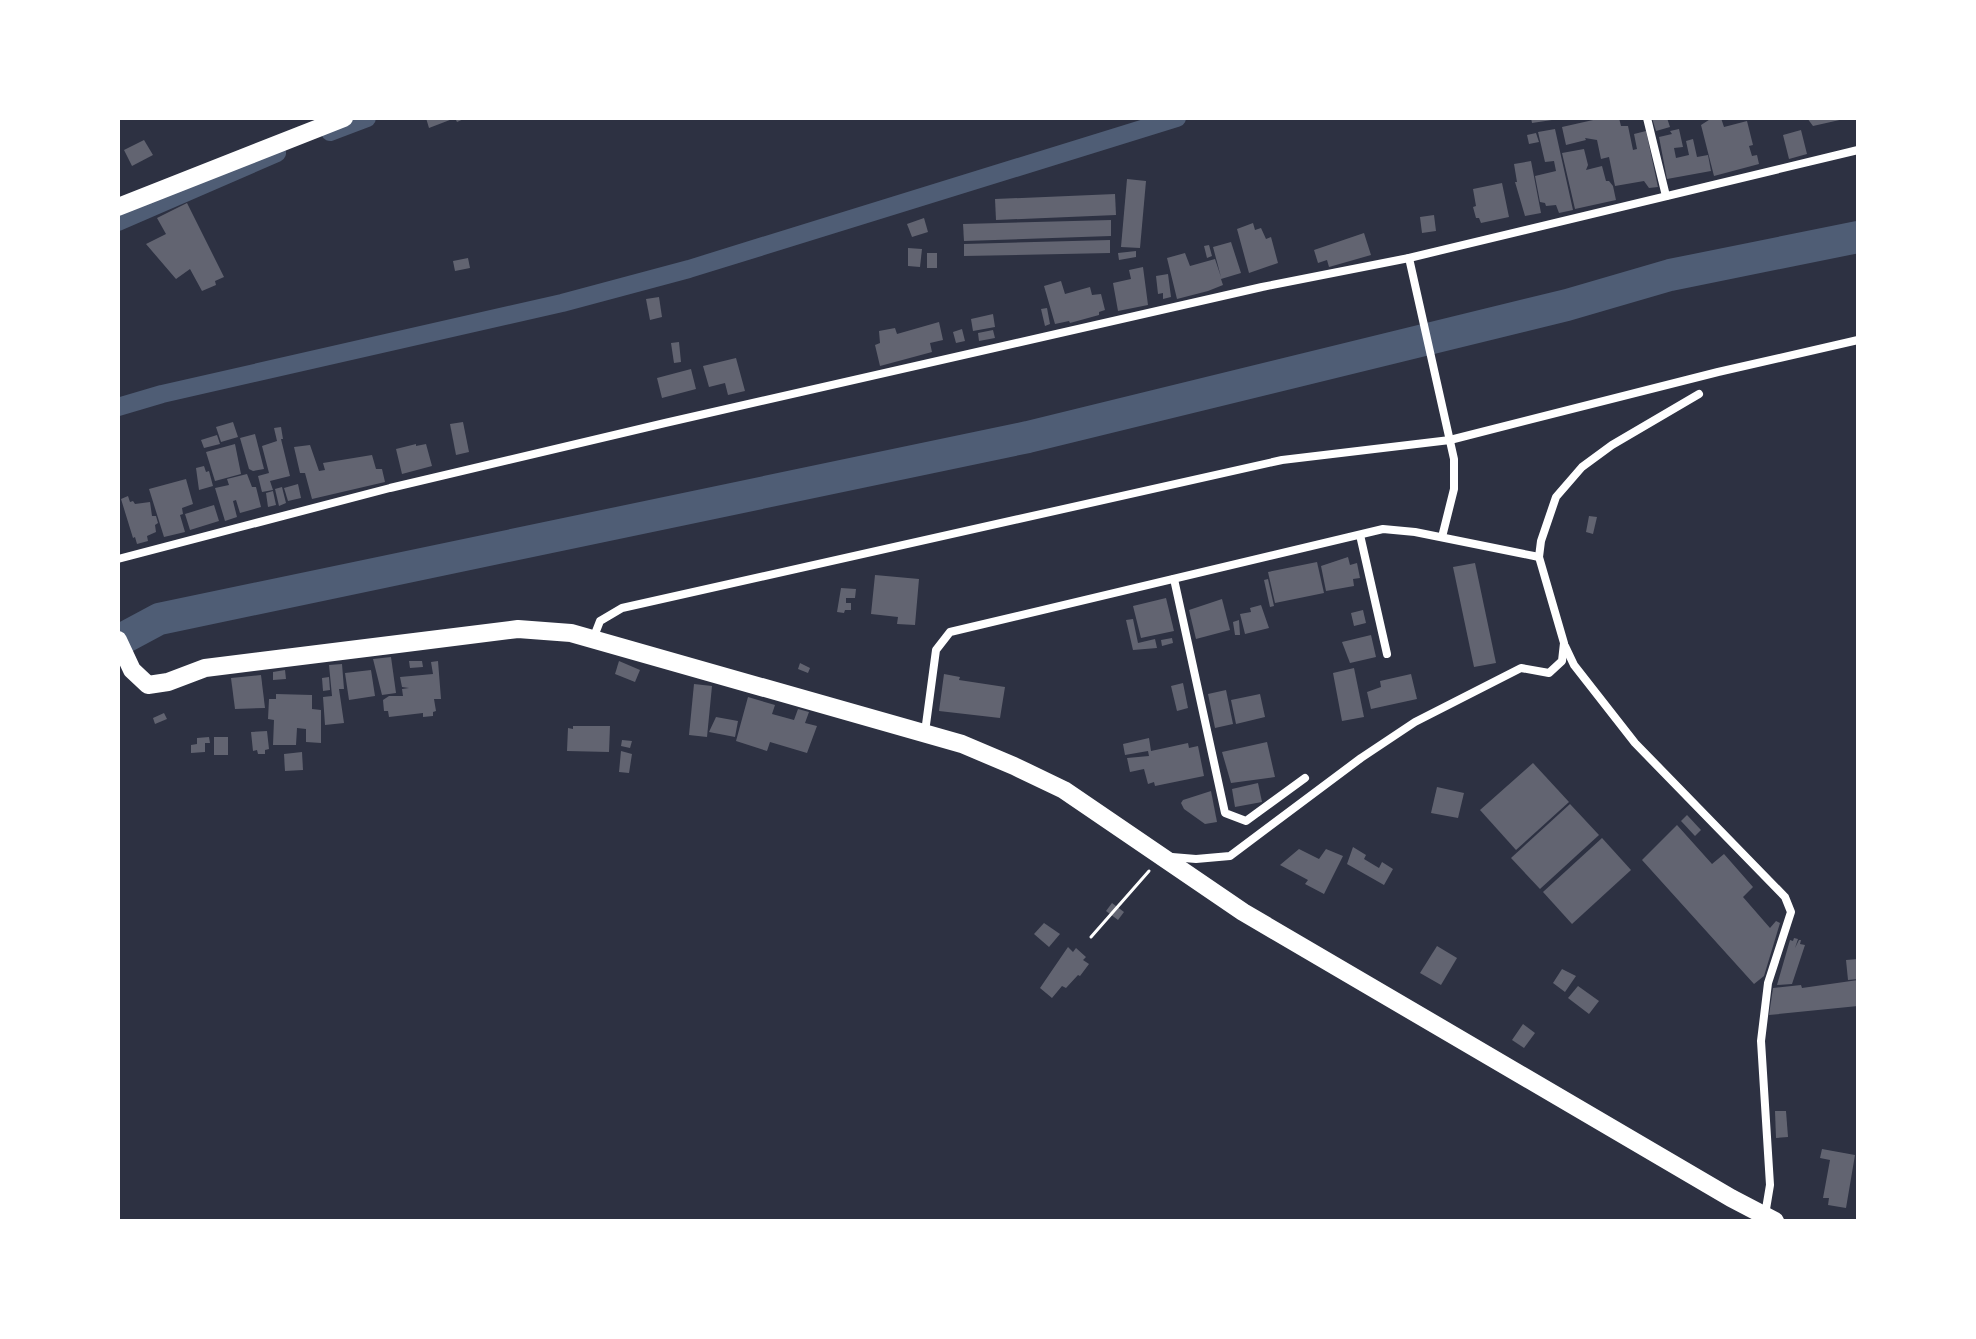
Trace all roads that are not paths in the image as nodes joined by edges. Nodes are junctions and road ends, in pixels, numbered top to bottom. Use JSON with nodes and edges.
{"nodes":[{"id":1,"x":344,"y":118,"type":"edge"},
{"id":2,"x":1647,"y":118,"type":"edge"},
{"id":3,"x":1858,"y":150,"type":"edge"},
{"id":4,"x":1666,"y":196,"type":"junction"},
{"id":5,"x":118,"y":207,"type":"edge"},
{"id":6,"x":1409,"y":258,"type":"junction"},
{"id":7,"x":1858,"y":340,"type":"edge"},
{"id":8,"x":1699,"y":394,"type":"dead end"},
{"id":9,"x":1449,"y":436,"type":"junction"},
{"id":10,"x":1360,"y":535,"type":"junction"},
{"id":11,"x":1442,"y":537,"type":"junction"},
{"id":12,"x":1539,"y":557,"type":"junction"},
{"id":13,"x":118,"y":559,"type":"edge"},
{"id":14,"x":1174,"y":579,"type":"junction"},
{"id":15,"x":593,"y":639,"type":"junction"},
{"id":16,"x":118,"y":640,"type":"edge"},
{"id":17,"x":1563,"y":642,"type":"junction"},
{"id":18,"x":1387,"y":654,"type":"dead end"},
{"id":19,"x":925,"y":733,"type":"junction"},
{"id":20,"x":1305,"y":778,"type":"dead end"},
{"id":21,"x":1162,"y":856,"type":"junction"},
{"id":22,"x":1770,"y":1219,"type":"edge"}],
"edges":[{"from":1,"to":5,"type":"main road"},
{"from":2,"to":4,"type":"street"},
{"from":3,"to":4,"type":"street"},
{"from":4,"to":6,"type":"street"},
{"from":6,"to":9,"type":"street"},
{"from":6,"to":13,"type":"street"},
{"from":7,"to":9,"type":"street"},
{"from":8,"to":12,"type":"street"},
{"from":9,"to":11,"type":"street"},
{"from":9,"to":15,"type":"street"},
{"from":10,"to":11,"type":"street"},
{"from":10,"to":14,"type":"street"},
{"from":10,"to":18,"type":"street"},
{"from":11,"to":12,"type":"street"},
{"from":12,"to":17,"type":"street"},
{"from":14,"to":19,"type":"street"},
{"from":14,"to":20,"type":"street"},
{"from":15,"to":16,"type":"main road"},
{"from":15,"to":19,"type":"main road"},
{"from":17,"to":21,"type":"street"},
{"from":17,"to":22,"type":"street"},
{"from":19,"to":21,"type":"main road"},
{"from":21,"to":22,"type":"main road"}]}
